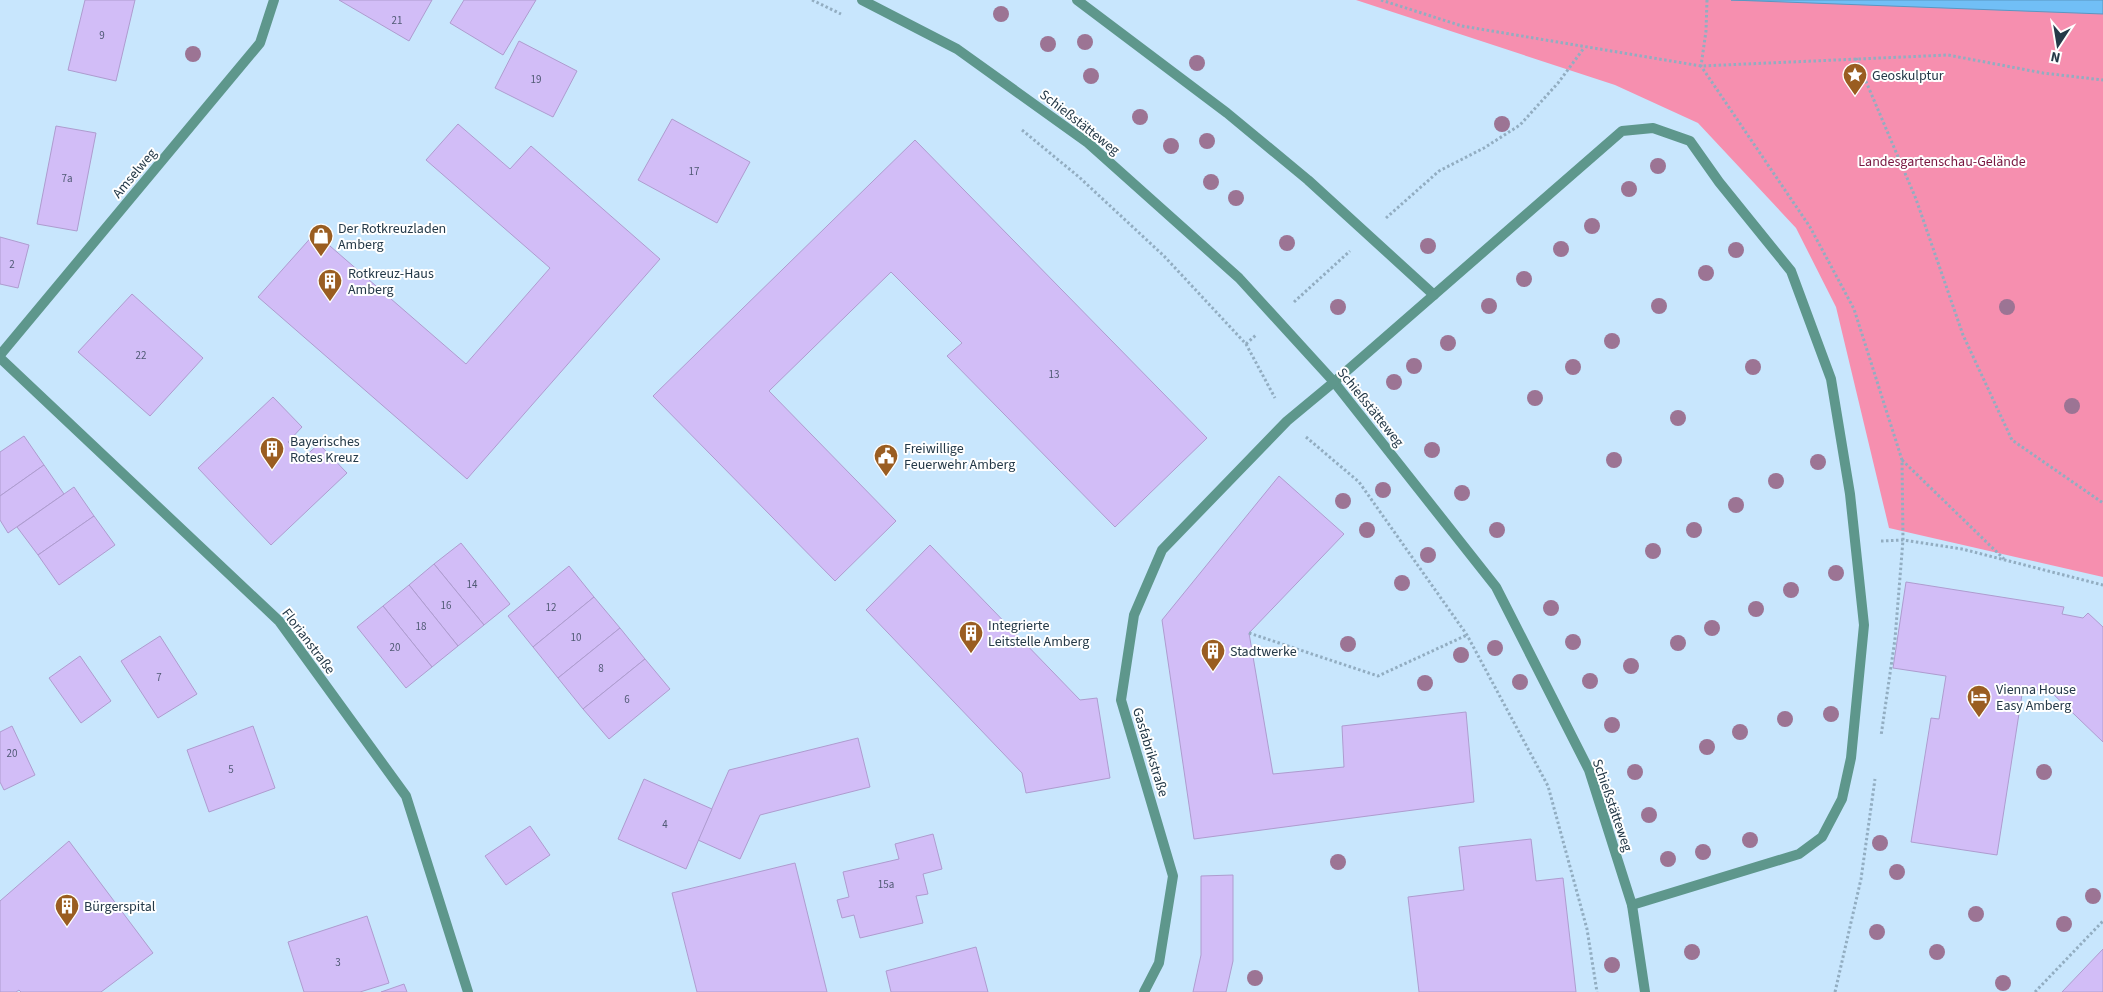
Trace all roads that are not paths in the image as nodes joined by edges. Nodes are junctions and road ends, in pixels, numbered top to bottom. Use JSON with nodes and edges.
{"nodes":[{"id":1,"x":274,"y":0,"type":"edge"},
{"id":2,"x":862,"y":0,"type":"edge"},
{"id":3,"x":1077,"y":0,"type":"edge"},
{"id":4,"x":1434,"y":296,"type":"junction"},
{"id":5,"x":0,"y":357,"type":"edge"},
{"id":6,"x":1334,"y":382,"type":"junction"},
{"id":7,"x":1632,"y":905,"type":"junction"},
{"id":8,"x":468,"y":992,"type":"edge"},
{"id":9,"x":1144,"y":992,"type":"edge"},
{"id":10,"x":1645,"y":992,"type":"edge"}],
"edges":[{"from":1,"to":5,"type":"street","name":"Amselweg"},
{"from":2,"to":6,"type":"street","name":"Schießstätteweg"},
{"from":3,"to":4,"type":"street"},
{"from":4,"to":6,"type":"street","name":"Gasfabrikstraße"},
{"from":4,"to":7,"type":"street","name":"Gasfabrikstraße"},
{"from":5,"to":8,"type":"street","name":"Florianstraße"},
{"from":6,"to":7,"type":"street","name":"Schießstätteweg"},
{"from":6,"to":9,"type":"street","name":"Gasfabrikstraße"},
{"from":7,"to":10,"type":"street","name":"Schießstätteweg"}]}
